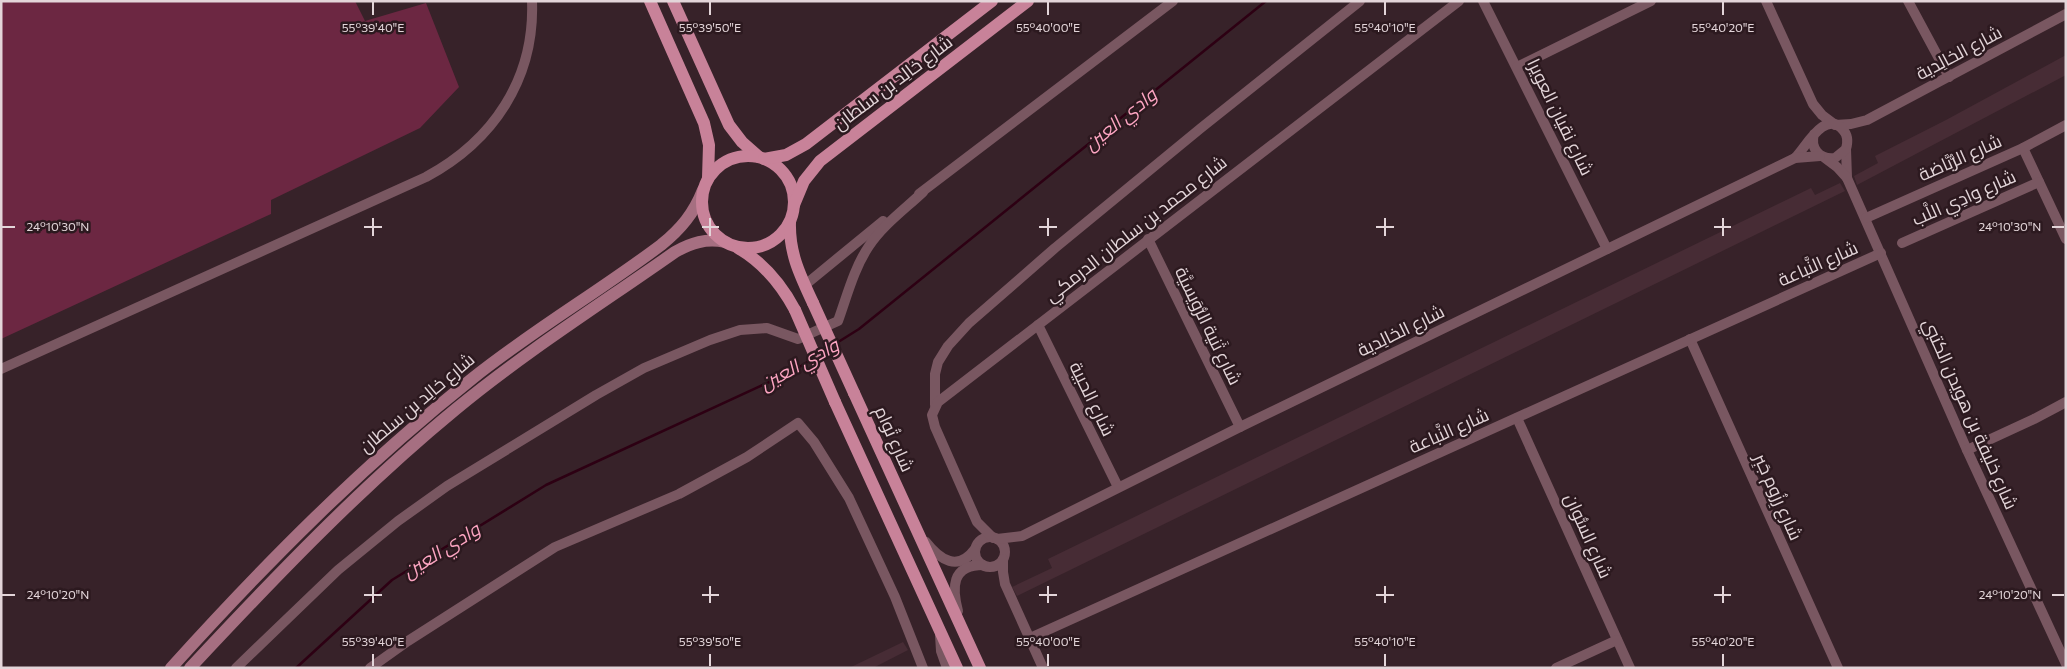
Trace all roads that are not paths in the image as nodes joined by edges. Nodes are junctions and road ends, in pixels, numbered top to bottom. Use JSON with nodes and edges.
{"nodes":[{"id":1,"x":532,"y":1,"type":"edge"},
{"id":2,"x":650,"y":1,"type":"edge"},
{"id":3,"x":673,"y":1,"type":"edge"},
{"id":4,"x":992,"y":1,"type":"edge"},
{"id":5,"x":1028,"y":1,"type":"edge"},
{"id":6,"x":1173,"y":1,"type":"edge"},
{"id":7,"x":1360,"y":1,"type":"edge"},
{"id":8,"x":1459,"y":1,"type":"edge"},
{"id":9,"x":1483,"y":1,"type":"edge"},
{"id":10,"x":1651,"y":1,"type":"edge"},
{"id":11,"x":1766,"y":1,"type":"edge"},
{"id":12,"x":1908,"y":1,"type":"edge"},
{"id":13,"x":2066,"y":14,"type":"edge"},
{"id":14,"x":1517,"y":67,"type":"junction"},
{"id":15,"x":1949,"y":77,"type":"junction"},
{"id":16,"x":1813,"y":104,"type":"junction"},
{"id":17,"x":1867,"y":120,"type":"junction"},
{"id":18,"x":1835,"y":124,"type":"junction"},
{"id":19,"x":2066,"y":126,"type":"edge"},
{"id":20,"x":1815,"y":133,"type":"junction"},
{"id":21,"x":1847,"y":146,"type":"junction"},
{"id":22,"x":2023,"y":148,"type":"junction"},
{"id":23,"x":1823,"y":157,"type":"junction"},
{"id":24,"x":762,"y":158,"type":"junction"},
{"id":25,"x":1795,"y":158,"type":"junction"},
{"id":26,"x":1847,"y":178,"type":"junction"},
{"id":27,"x":2039,"y":182,"type":"junction"},
{"id":28,"x":706,"y":184,"type":"junction"},
{"id":29,"x":923,"y":192,"type":"junction"},
{"id":30,"x":794,"y":205,"type":"junction"},
{"id":31,"x":1866,"y":218,"type":"junction"},
{"id":32,"x":790,"y":221,"type":"junction"},
{"id":33,"x":1148,"y":240,"type":"junction"},
{"id":34,"x":2066,"y":240,"type":"edge"},
{"id":35,"x":1902,"y":243,"type":"dead end"},
{"id":36,"x":730,"y":244,"type":"junction"},
{"id":37,"x":1607,"y":249,"type":"junction"},
{"id":38,"x":1881,"y":253,"type":"junction"},
{"id":39,"x":804,"y":285,"type":"junction"},
{"id":40,"x":1038,"y":325,"type":"junction"},
{"id":41,"x":1690,"y":339,"type":"junction"},
{"id":42,"x":1,"y":369,"type":"edge"},
{"id":43,"x":2066,"y":402,"type":"edge"},
{"id":44,"x":935,"y":405,"type":"junction"},
{"id":45,"x":1517,"y":418,"type":"junction"},
{"id":46,"x":1240,"y":427,"type":"junction"},
{"id":47,"x":1968,"y":450,"type":"junction"},
{"id":48,"x":1118,"y":487,"type":"junction"},
{"id":49,"x":977,"y":522,"type":"junction"},
{"id":50,"x":915,"y":528,"type":"junction"},
{"id":51,"x":1022,"y":536,"type":"junction"},
{"id":52,"x":995,"y":538,"type":"junction"},
{"id":53,"x":976,"y":547,"type":"junction"},
{"id":54,"x":1004,"y":557,"type":"junction"},
{"id":55,"x":984,"y":566,"type":"junction"},
{"id":56,"x":1005,"y":584,"type":"junction"},
{"id":57,"x":939,"y":629,"type":"junction"},
{"id":58,"x":963,"y":632,"type":"junction"},
{"id":59,"x":1030,"y":638,"type":"junction"},
{"id":60,"x":1617,"y":640,"type":"junction"},
{"id":61,"x":2066,"y":664,"type":"edge"},
{"id":62,"x":171,"y":668,"type":"edge"},
{"id":63,"x":190,"y":668,"type":"edge"},
{"id":64,"x":236,"y":668,"type":"edge"},
{"id":65,"x":370,"y":668,"type":"edge"},
{"id":66,"x":923,"y":668,"type":"edge"},
{"id":67,"x":946,"y":668,"type":"edge"},
{"id":68,"x":957,"y":668,"type":"edge"},
{"id":69,"x":980,"y":668,"type":"edge"},
{"id":70,"x":1044,"y":668,"type":"edge"},
{"id":71,"x":1556,"y":668,"type":"edge"},
{"id":72,"x":1630,"y":668,"type":"edge"},
{"id":73,"x":1838,"y":668,"type":"edge"}],
"edges":[{"from":1,"to":42,"type":"street"},
{"from":2,"to":28,"type":"main road"},
{"from":3,"to":24,"type":"main road"},
{"from":4,"to":24,"type":"main road","name":"شارع خالِد بن سلطان"},
{"from":5,"to":30,"type":"main road","name":"شارع خالِد بن سلطان"},
{"from":6,"to":29,"type":"street"},
{"from":7,"to":44,"type":"street"},
{"from":8,"to":33,"type":"street","name":"شارع محمد بن سلطان الدرمكي"},
{"from":9,"to":14,"type":"street","name":"شارع نقيان العويرا"},
{"from":10,"to":14,"type":"street"},
{"from":11,"to":16,"type":"street"},
{"from":12,"to":15,"type":"street"},
{"from":13,"to":15,"type":"street","name":"شارع الخالِدية"},
{"from":14,"to":37,"type":"street","name":"شارع نقيان العويرا"},
{"from":15,"to":17,"type":"street","name":"شارع الخالِدية"},
{"from":16,"to":18,"type":"street"},
{"from":16,"to":20,"type":"street"},
{"from":17,"to":18,"type":"street","name":"شارع الخالِدية"},
{"from":17,"to":21,"type":"street","name":"شارع الخالِدية"},
{"from":18,"to":20,"type":"street"},
{"from":18,"to":21,"type":"street"},
{"from":19,"to":22,"type":"street","name":"شارع الرُّبَّاضة"},
{"from":20,"to":23,"type":"street"},
{"from":20,"to":25,"type":"street","name":"شارع الخالِدية"},
{"from":21,"to":23,"type":"street"},
{"from":21,"to":26,"type":"street","name":"شارع خليفة بن هويدن الكتبي"},
{"from":22,"to":27,"type":"street"},
{"from":22,"to":31,"type":"street","name":"شارع الرُّبَّاضة"},
{"from":23,"to":25,"type":"street","name":"شارع الخالِدية"},
{"from":23,"to":26,"type":"street","name":"شارع خليفة بن هويدن الكتبي"},
{"from":24,"to":28,"type":"main road"},
{"from":24,"to":30,"type":"main road"},
{"from":25,"to":37,"type":"street","name":"شارع الخالِدية"},
{"from":26,"to":31,"type":"street","name":"شارع خليفة بن هويدن الكتبي"},
{"from":27,"to":34,"type":"street"},
{"from":27,"to":35,"type":"street","name":"شارع وادِي اللَّب"},
{"from":28,"to":36,"type":"main road"},
{"from":28,"to":62,"type":"street","name":"شارع خالِد بن سلطان"},
{"from":29,"to":39,"type":"street"},
{"from":29,"to":64,"type":"street"},
{"from":30,"to":32,"type":"main road"},
{"from":31,"to":38,"type":"street","name":"شارع خليفة بن هويدن الكتبي"},
{"from":32,"to":36,"type":"main road"},
{"from":32,"to":39,"type":"main road","name":"شارع تُوام"},
{"from":33,"to":40,"type":"street","name":"شارع محمد بن سلطان الدرمكي"},
{"from":33,"to":46,"type":"street","name":"شارع ثَنية الرُّوَيسيَّة"},
{"from":36,"to":57,"type":"main road","bridge":true},
{"from":36,"to":63,"type":"street","name":"شارع خالِد بن سلطان"},
{"from":37,"to":46,"type":"street","name":"شارع الخالِدية"},
{"from":38,"to":41,"type":"street","name":"شارع النَّباعة"},
{"from":38,"to":47,"type":"street","name":"شارع خليفة بن هويدن الكتبي"},
{"from":39,"to":50,"type":"main road","name":"شارع تُوام","bridge":true},
{"from":40,"to":44,"type":"street","name":"شارع محمد بن سلطان الدرمكي"},
{"from":40,"to":48,"type":"street","name":"شارع الحبية"},
{"from":41,"to":45,"type":"street","name":"شارع النَّباعة"},
{"from":41,"to":73,"type":"street","name":"شارع رِزُوم جَبِر"},
{"from":43,"to":47,"type":"street"},
{"from":44,"to":49,"type":"street"},
{"from":45,"to":59,"type":"street","name":"شارع النَّباعة"},
{"from":45,"to":60,"type":"street","name":"شارع السُّوان"},
{"from":46,"to":48,"type":"street","name":"شارع الخالِدية"},
{"from":47,"to":61,"type":"street","name":"شارع خليفة بن هويدن الكتبي"},
{"from":48,"to":51,"type":"street","name":"شارع الخالِدية"},
{"from":49,"to":52,"type":"street"},
{"from":49,"to":53,"type":"street"},
{"from":50,"to":53,"type":"street"},
{"from":50,"to":58,"type":"main road","name":"شارع تُوام"},
{"from":51,"to":52,"type":"street","name":"شارع الخالِدية"},
{"from":51,"to":54,"type":"street","name":"شارع الخالِدية"},
{"from":52,"to":53,"type":"street"},
{"from":52,"to":54,"type":"street"},
{"from":53,"to":55,"type":"street"},
{"from":54,"to":55,"type":"street"},
{"from":54,"to":56,"type":"street"},
{"from":55,"to":56,"type":"street"},
{"from":55,"to":58,"type":"street"},
{"from":56,"to":59,"type":"street"},
{"from":57,"to":67,"type":"street"},
{"from":57,"to":68,"type":"main road"},
{"from":58,"to":69,"type":"main road","name":"شارع تُوام"},
{"from":59,"to":70,"type":"street"},
{"from":60,"to":71,"type":"street"},
{"from":60,"to":72,"type":"street","name":"شارع السُّوان"},
{"from":65,"to":66,"type":"street"}]}
